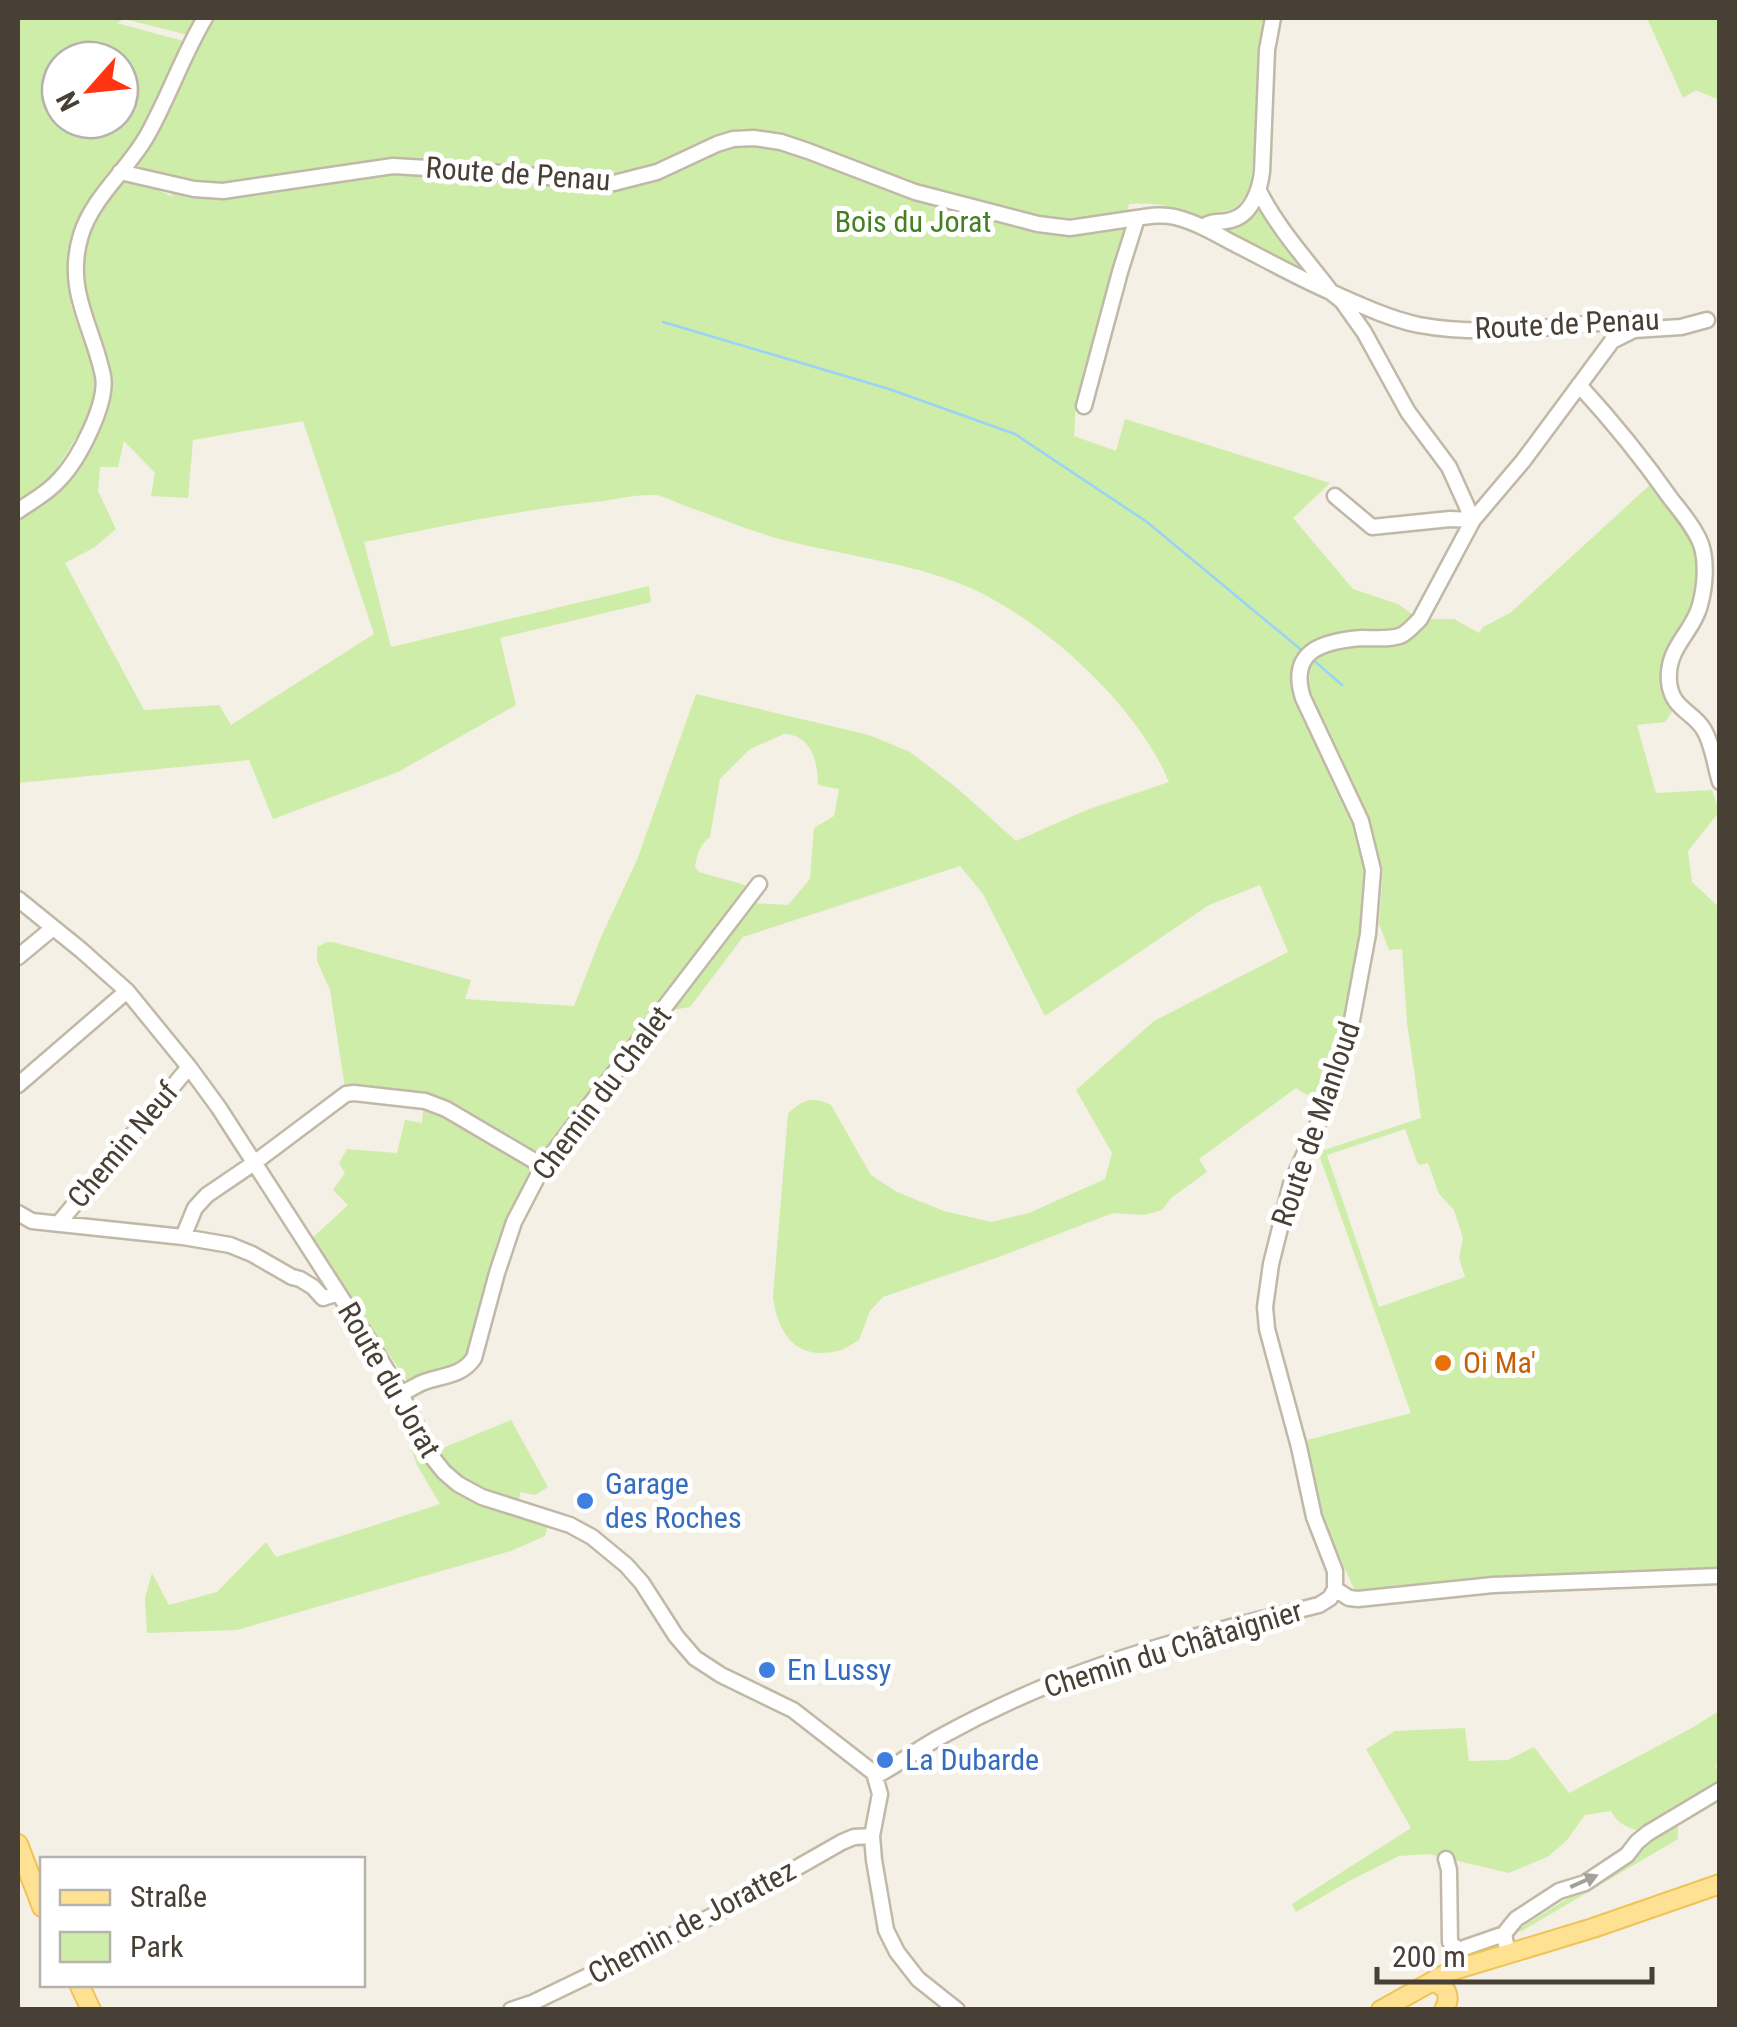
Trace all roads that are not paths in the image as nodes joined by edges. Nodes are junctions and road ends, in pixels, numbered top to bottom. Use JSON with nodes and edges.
{"nodes":[{"id":1,"x":205,"y":18,"type":"edge"},
{"id":2,"x":1273,"y":18,"type":"edge"},
{"id":3,"x":120,"y":172,"type":"junction"},
{"id":4,"x":1260,"y":192,"type":"junction"},
{"id":5,"x":1137,"y":218,"type":"junction"},
{"id":6,"x":1203,"y":227,"type":"junction"},
{"id":7,"x":1332,"y":293,"type":"junction"},
{"id":8,"x":1713,"y":317,"type":"edge"},
{"id":9,"x":1580,"y":384,"type":"junction"},
{"id":10,"x":1084,"y":406,"type":"dead end"},
{"id":11,"x":1336,"y":496,"type":"dead end"},
{"id":12,"x":18,"y":511,"type":"edge"},
{"id":13,"x":1473,"y":520,"type":"junction"},
{"id":14,"x":1720,"y":782,"type":"edge"},
{"id":15,"x":760,"y":884,"type":"dead end"},
{"id":16,"x":18,"y":900,"type":"edge"},
{"id":17,"x":53,"y":928,"type":"junction"},
{"id":18,"x":18,"y":956,"type":"edge"},
{"id":19,"x":127,"y":991,"type":"junction"},
{"id":20,"x":189,"y":1067,"type":"junction"},
{"id":21,"x":18,"y":1084,"type":"edge"},
{"id":22,"x":254,"y":1163,"type":"junction"},
{"id":23,"x":543,"y":1166,"type":"junction"},
{"id":24,"x":18,"y":1214,"type":"edge"},
{"id":25,"x":58,"y":1224,"type":"junction"},
{"id":26,"x":183,"y":1237,"type":"junction"},
{"id":27,"x":338,"y":1293,"type":"junction"},
{"id":28,"x":402,"y":1394,"type":"junction"},
{"id":29,"x":1720,"y":1576,"type":"edge"},
{"id":30,"x":1335,"y":1588,"type":"junction"},
{"id":31,"x":876,"y":1776,"type":"junction"},
{"id":32,"x":1720,"y":1790,"type":"edge"},
{"id":33,"x":872,"y":1836,"type":"junction"},
{"id":34,"x":18,"y":1844,"type":"edge"},
{"id":35,"x":1446,"y":1859,"type":"dead end"},
{"id":36,"x":1720,"y":1884,"type":"edge"},
{"id":37,"x":40,"y":1902,"type":"edge"},
{"id":38,"x":1504,"y":1934,"type":"junction"},
{"id":39,"x":1508,"y":1954,"type":"junction"},
{"id":40,"x":1467,"y":1968,"type":"junction"},
{"id":41,"x":1425,"y":1985,"type":"junction"},
{"id":42,"x":80,"y":1987,"type":"edge"},
{"id":43,"x":1448,"y":2004,"type":"edge"},
{"id":44,"x":91,"y":2010,"type":"edge"},
{"id":45,"x":512,"y":2010,"type":"edge"},
{"id":46,"x":957,"y":2010,"type":"edge"},
{"id":47,"x":1382,"y":2010,"type":"edge"},
{"id":48,"x":1419,"y":2010,"type":"edge"}],
"edges":[{"from":1,"to":3,"type":"street"},
{"from":2,"to":4,"type":"street"},
{"from":3,"to":5,"type":"street","name":"Route de Penau"},
{"from":3,"to":12,"type":"street"},
{"from":4,"to":6,"type":"street"},
{"from":4,"to":7,"type":"street"},
{"from":5,"to":6,"type":"street","name":"Route de Penau"},
{"from":5,"to":10,"type":"street"},
{"from":6,"to":7,"type":"street","name":"Route de Penau"},
{"from":7,"to":8,"type":"street","name":"Route de Penau"},
{"from":7,"to":13,"type":"street"},
{"from":8,"to":9,"type":"street","name":"Route de Manloud"},
{"from":9,"to":13,"type":"street","name":"Route de Manloud"},
{"from":9,"to":14,"type":"street"},
{"from":11,"to":13,"type":"street"},
{"from":13,"to":30,"type":"street","name":"Route de Manloud"},
{"from":15,"to":23,"type":"street","name":"Chemin du Chalet"},
{"from":16,"to":17,"type":"street","name":"Route du Jorat"},
{"from":17,"to":18,"type":"street"},
{"from":17,"to":19,"type":"street","name":"Route du Jorat"},
{"from":19,"to":20,"type":"street","name":"Route du Jorat"},
{"from":19,"to":21,"type":"street"},
{"from":20,"to":22,"type":"street","name":"Route du Jorat"},
{"from":20,"to":25,"type":"street","name":"Chemin Neuf"},
{"from":22,"to":23,"type":"street"},
{"from":22,"to":26,"type":"street"},
{"from":22,"to":27,"type":"street","name":"Route du Jorat"},
{"from":23,"to":28,"type":"street","name":"Chemin du Chalet"},
{"from":24,"to":25,"type":"street"},
{"from":25,"to":26,"type":"street"},
{"from":26,"to":27,"type":"street"},
{"from":27,"to":28,"type":"street","name":"Route du Jorat"},
{"from":28,"to":31,"type":"street","name":"Route du Jorat"},
{"from":29,"to":30,"type":"street","name":"Chemin du Châtaignier"},
{"from":30,"to":31,"type":"street","name":"Chemin du Châtaignier"},
{"from":31,"to":33,"type":"street"},
{"from":38,"to":32,"type":"street","one_way":true},
{"from":33,"to":45,"type":"street","name":"Chemin de Jorattez"},
{"from":33,"to":46,"type":"street"},
{"from":34,"to":37,"type":"main road"},
{"from":35,"to":38,"type":"street"},
{"from":36,"to":39,"type":"main road"},
{"from":38,"to":39,"type":"street"},
{"from":39,"to":40,"type":"main road"},
{"from":40,"to":41,"type":"main road"},
{"from":40,"to":43,"type":"main road"},
{"from":41,"to":43,"type":"main road"},
{"from":41,"to":47,"type":"main road"},
{"from":41,"to":48,"type":"main road"},
{"from":42,"to":44,"type":"main road"}]}
